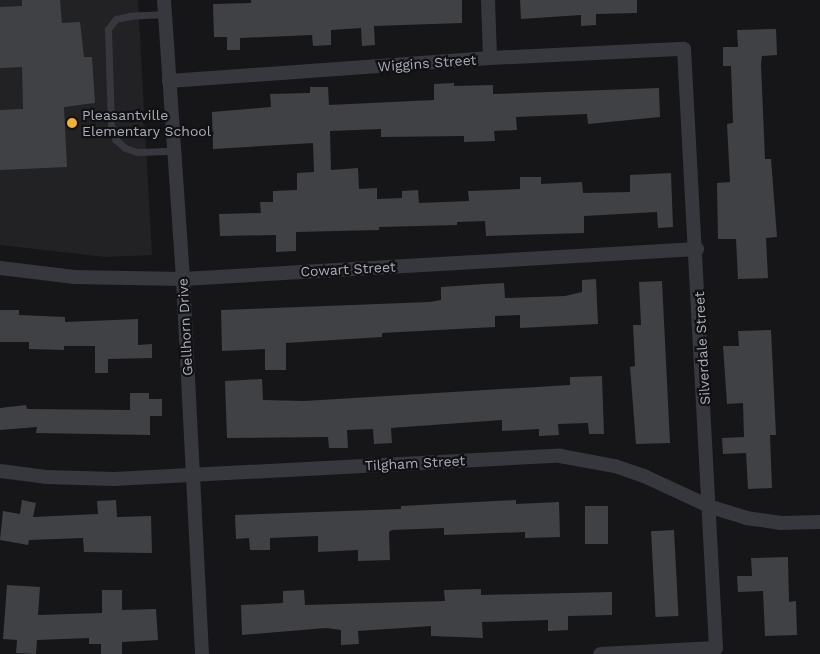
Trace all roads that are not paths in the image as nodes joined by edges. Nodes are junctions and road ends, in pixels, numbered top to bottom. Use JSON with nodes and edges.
{"nodes":[{"id":1,"x":164,"y":0,"type":"edge"},
{"id":2,"x":488,"y":0,"type":"edge"},
{"id":3,"x":165,"y":14,"type":"junction"},
{"id":4,"x":684,"y":49,"type":"joint"},
{"id":5,"x":490,"y":58,"type":"junction"},
{"id":6,"x":169,"y":81,"type":"junction"},
{"id":7,"x":174,"y":151,"type":"junction"},
{"id":8,"x":697,"y":249,"type":"junction"},
{"id":9,"x":0,"y":268,"type":"edge"},
{"id":10,"x":183,"y":279,"type":"junction"},
{"id":11,"x":0,"y":471,"type":"edge"},
{"id":12,"x":192,"y":476,"type":"junction"},
{"id":13,"x":711,"y":507,"type":"junction"},
{"id":14,"x":820,"y":522,"type":"edge"},
{"id":15,"x":202,"y":654,"type":"edge"},
{"id":16,"x":600,"y":654,"type":"edge"}],
"edges":[{"from":1,"to":3,"type":"street","name":"Gellhorn Drive"},
{"from":2,"to":5,"type":"street"},
{"from":3,"to":6,"type":"street","name":"Gellhorn Drive"},
{"from":3,"to":7,"type":"lane"},
{"from":4,"to":5,"type":"street","name":"Wiggins Street"},
{"from":4,"to":8,"type":"street","name":"Silverdale Street"},
{"from":5,"to":6,"type":"street","name":"Wiggins Street"},
{"from":6,"to":7,"type":"street","name":"Gellhorn Drive"},
{"from":7,"to":10,"type":"street","name":"Gellhorn Drive"},
{"from":8,"to":10,"type":"street","name":"Cowart Street"},
{"from":8,"to":13,"type":"street","name":"Silverdale Street"},
{"from":9,"to":10,"type":"street","name":"Cowart Street"},
{"from":10,"to":12,"type":"street","name":"Gellhorn Drive"},
{"from":11,"to":12,"type":"street","name":"Tilgham Street"},
{"from":12,"to":13,"type":"street","name":"Tilgham Street"},
{"from":12,"to":15,"type":"street","name":"Gellhorn Drive"},
{"from":13,"to":14,"type":"street","name":"Tilgham Street"},
{"from":13,"to":16,"type":"street","name":"Silverdale Street"}]}
